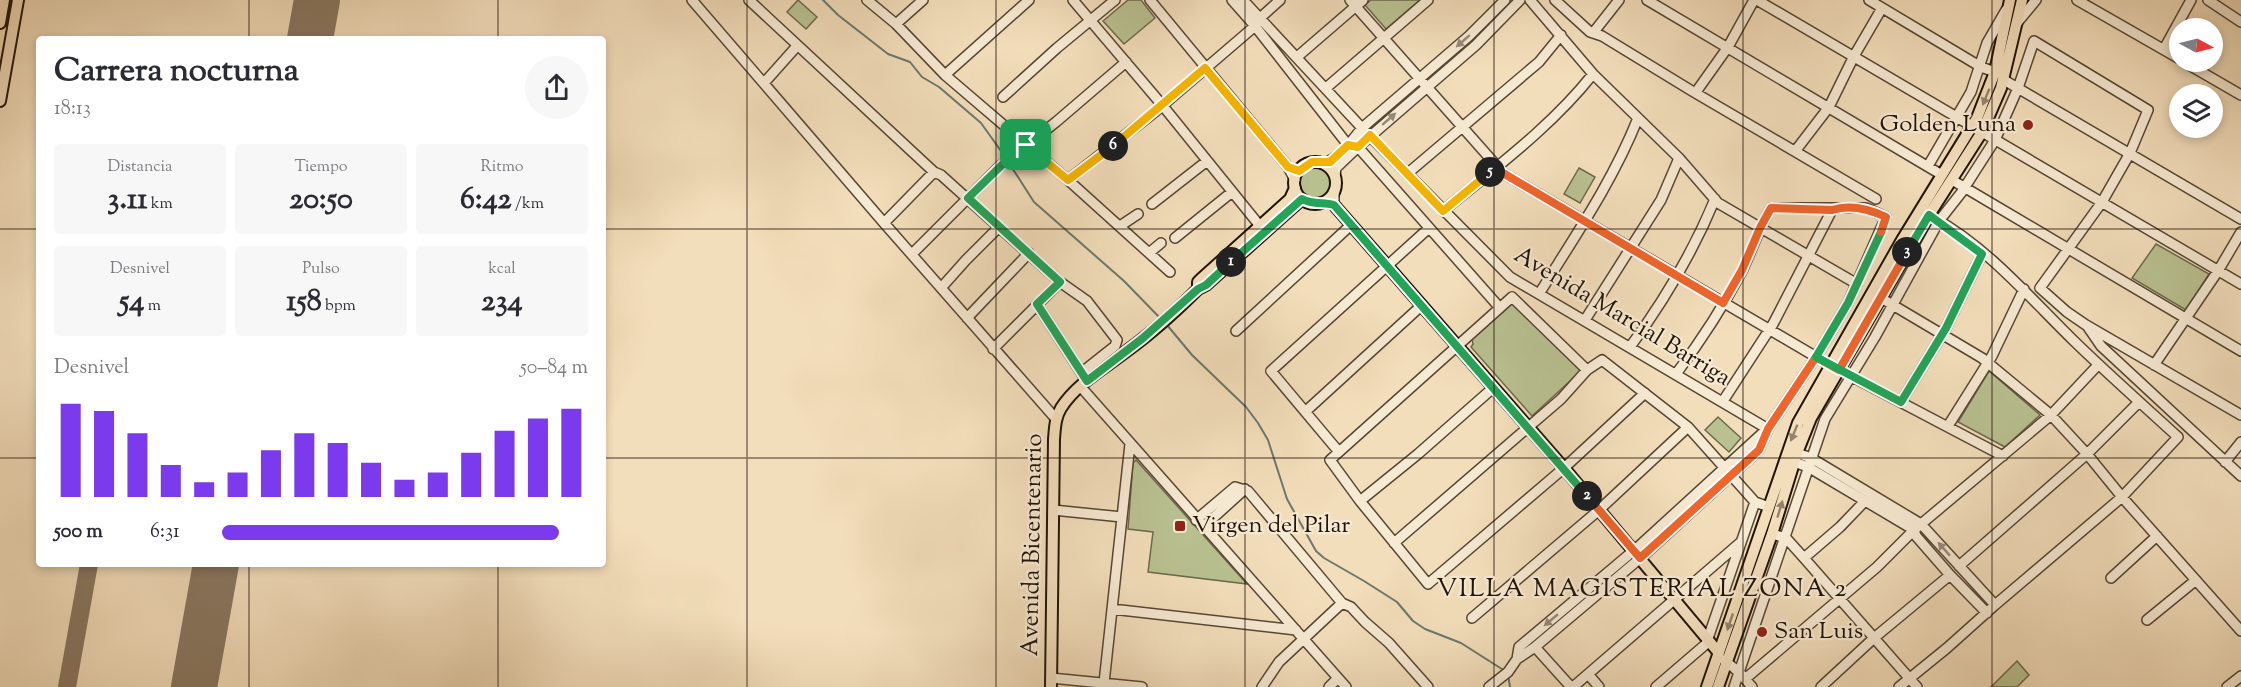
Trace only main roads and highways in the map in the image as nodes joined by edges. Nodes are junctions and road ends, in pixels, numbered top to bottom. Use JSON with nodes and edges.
{"nodes":[{"id":1,"x":4,"y":0,"type":"edge"},
{"id":2,"x":18,"y":0,"type":"edge"},
{"id":3,"x":2022,"y":0,"type":"edge"},
{"id":4,"x":2009,"y":3,"type":"edge"},
{"id":5,"x":0,"y":23,"type":"edge"},
{"id":6,"x":1999,"y":76,"type":"junction"},
{"id":7,"x":0,"y":101,"type":"edge"},
{"id":8,"x":1294,"y":176,"type":"junction"},
{"id":9,"x":1947,"y":178,"type":"junction"},
{"id":10,"x":1302,"y":199,"type":"junction"},
{"id":11,"x":1334,"y":205,"type":"road end"},
{"id":12,"x":1262,"y":228,"type":"junction"},
{"id":13,"x":1834,"y":368,"type":"junction"},
{"id":14,"x":1719,"y":654,"type":"junction"},
{"id":15,"x":1051,"y":682,"type":"edge"},
{"id":16,"x":1707,"y":687,"type":"edge"},
{"id":17,"x":1718,"y":687,"type":"edge"}],
"edges":[{"from":1,"to":5,"type":"main road"},
{"from":2,"to":7,"type":"main road"},
{"from":3,"to":6,"type":"main road"},
{"from":4,"to":6,"type":"main road"},
{"from":6,"to":9,"type":"main road"},
{"from":8,"to":10,"type":"main road"},
{"from":8,"to":10,"type":"main road"},
{"from":8,"to":12,"type":"main road","name":"Avenida Bicentenario"},
{"from":9,"to":13,"type":"main road"},
{"from":9,"to":13,"type":"main road"},
{"from":10,"to":12,"type":"main road","name":"Avenida Bicentenario"},
{"from":11,"to":14,"type":"main road"},
{"from":12,"to":15,"type":"main road","name":"Avenida Bicentenario"},
{"from":13,"to":14,"type":"main road","one_way":true},
{"from":17,"to":13,"type":"main road","one_way":true},
{"from":14,"to":16,"type":"main road"}]}
